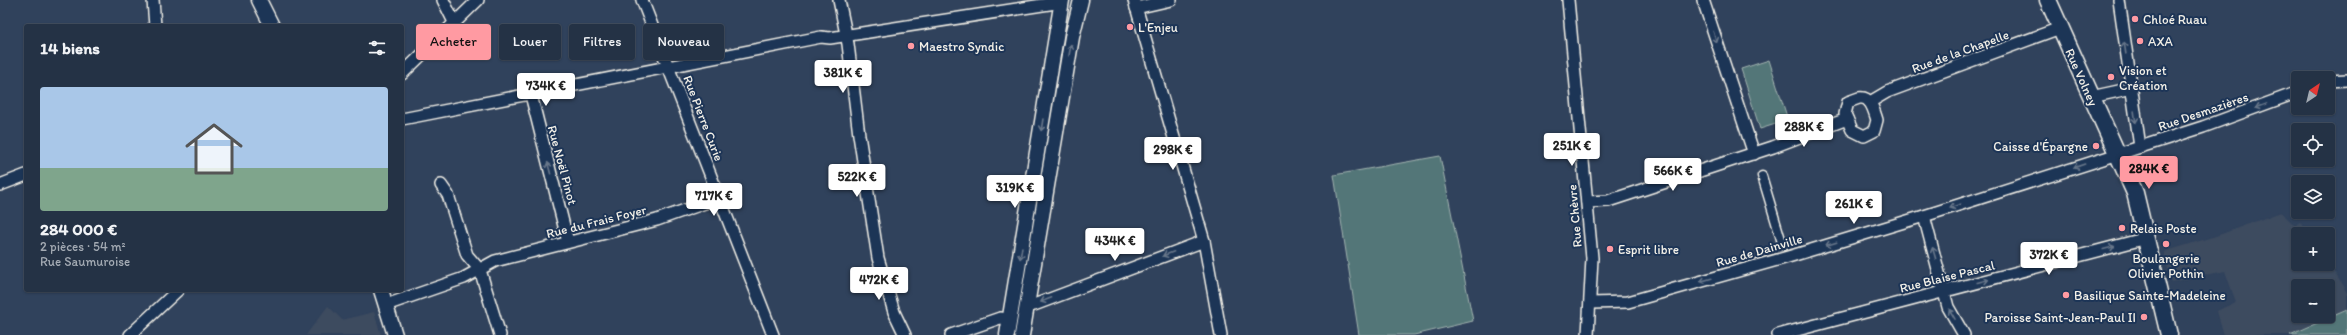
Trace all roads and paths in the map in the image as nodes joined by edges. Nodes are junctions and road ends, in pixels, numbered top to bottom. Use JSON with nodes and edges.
{"nodes":[{"id":1,"x":154,"y":0,"type":"edge"},
{"id":2,"x":259,"y":0,"type":"edge"},
{"id":3,"x":443,"y":0,"type":"edge"},
{"id":4,"x":478,"y":0,"type":"edge"},
{"id":5,"x":642,"y":0,"type":"edge"},
{"id":6,"x":839,"y":0,"type":"edge"},
{"id":7,"x":1081,"y":0,"type":"edge"},
{"id":8,"x":1171,"y":0,"type":"edge"},
{"id":9,"x":1568,"y":0,"type":"edge"},
{"id":10,"x":1703,"y":0,"type":"edge"},
{"id":11,"x":2048,"y":0,"type":"edge"},
{"id":12,"x":2119,"y":0,"type":"edge"},
{"id":13,"x":1062,"y":1,"type":"edge"},
{"id":14,"x":1135,"y":3,"type":"edge"},
{"id":15,"x":454,"y":22,"type":"junction"},
{"id":16,"x":155,"y":24,"type":"edge"},
{"id":17,"x":271,"y":24,"type":"edge"},
{"id":18,"x":2060,"y":28,"type":"junction"},
{"id":19,"x":846,"y":35,"type":"junction"},
{"id":20,"x":670,"y":68,"type":"junction"},
{"id":21,"x":404,"y":72,"type":"edge"},
{"id":22,"x":2347,"y":80,"type":"edge"},
{"id":23,"x":2335,"y":81,"type":"edge"},
{"id":24,"x":2130,"y":86,"type":"junction"},
{"id":25,"x":531,"y":95,"type":"junction"},
{"id":26,"x":2291,"y":95,"type":"edge"},
{"id":27,"x":2091,"y":97,"type":"junction"},
{"id":28,"x":1870,"y":102,"type":"junction"},
{"id":29,"x":404,"y":119,"type":"edge"},
{"id":30,"x":1846,"y":119,"type":"junction"},
{"id":31,"x":2140,"y":147,"type":"junction"},
{"id":32,"x":1754,"y":154,"type":"junction"},
{"id":33,"x":2116,"y":154,"type":"junction"},
{"id":34,"x":24,"y":176,"type":"edge"},
{"id":35,"x":1762,"y":176,"type":"dead end"},
{"id":36,"x":0,"y":185,"type":"edge"},
{"id":37,"x":441,"y":185,"type":"dead end"},
{"id":38,"x":719,"y":198,"type":"junction"},
{"id":39,"x":1587,"y":202,"type":"junction"},
{"id":40,"x":1924,"y":216,"type":"junction"},
{"id":41,"x":2147,"y":238,"type":"junction"},
{"id":42,"x":1204,"y":241,"type":"junction"},
{"id":43,"x":568,"y":242,"type":"junction"},
{"id":44,"x":1783,"y":246,"type":"dead end"},
{"id":45,"x":480,"y":270,"type":"junction"},
{"id":46,"x":1945,"y":290,"type":"junction"},
{"id":47,"x":176,"y":292,"type":"edge"},
{"id":48,"x":382,"y":292,"type":"edge"},
{"id":49,"x":1591,"y":303,"type":"junction"},
{"id":50,"x":1027,"y":304,"type":"junction"},
{"id":51,"x":386,"y":305,"type":"junction"},
{"id":52,"x":1010,"y":319,"type":"junction"},
{"id":53,"x":130,"y":335,"type":"edge"},
{"id":54,"x":395,"y":335,"type":"edge"},
{"id":55,"x":500,"y":335,"type":"edge"},
{"id":56,"x":773,"y":335,"type":"edge"},
{"id":57,"x":904,"y":335,"type":"edge"},
{"id":58,"x":951,"y":335,"type":"edge"},
{"id":59,"x":1007,"y":335,"type":"edge"},
{"id":60,"x":1022,"y":335,"type":"edge"},
{"id":61,"x":1221,"y":335,"type":"edge"},
{"id":62,"x":1588,"y":335,"type":"edge"},
{"id":63,"x":1778,"y":335,"type":"edge"},
{"id":64,"x":1964,"y":335,"type":"edge"},
{"id":65,"x":2169,"y":335,"type":"edge"}],
"edges":[{"from":1,"to":16,"type":"street"},
{"from":2,"to":17,"type":"street"},
{"from":3,"to":15,"type":"street"},
{"from":4,"to":15,"type":"street"},
{"from":5,"to":20,"type":"street","name":"Rue Pierre Curie"},
{"from":6,"to":19,"type":"street"},
{"from":50,"to":7,"type":"street","one_way":true},
{"from":8,"to":14,"type":"street"},
{"from":9,"to":39,"type":"street","name":"Rue Chèvre"},
{"from":10,"to":32,"type":"street","one_way":true},
{"from":11,"to":18,"type":"main road","name":"Rue Volney"},
{"from":24,"to":12,"type":"street","one_way":true},
{"from":13,"to":19,"type":"street"},
{"from":13,"to":52,"type":"street","one_way":true},
{"from":14,"to":42,"type":"street"},
{"from":15,"to":21,"type":"street"},
{"from":18,"to":27,"type":"main road","name":"Rue Volney"},
{"from":18,"to":28,"type":"street","name":"Rue de la Chapelle"},
{"from":19,"to":20,"type":"street"},
{"from":19,"to":57,"type":"street"},
{"from":20,"to":25,"type":"street"},
{"from":20,"to":38,"type":"street","name":"Rue Pierre Curie"},
{"from":22,"to":23,"type":"street"},
{"from":24,"to":27,"type":"street"},
{"from":24,"to":31,"type":"street","one_way":true},
{"from":25,"to":29,"type":"street"},
{"from":43,"to":25,"type":"street","name":"Rue Noël Pinot","one_way":true},
{"from":26,"to":31,"type":"street","name":"Rue Desmazières","one_way":true},
{"from":27,"to":33,"type":"main road","name":"Rue Volney"},
{"from":28,"to":30,"type":"street"},
{"from":28,"to":30,"type":"street"},
{"from":30,"to":32,"type":"street"},
{"from":31,"to":33,"type":"street","name":"Rue Desmazières"},
{"from":32,"to":39,"type":"street"},
{"from":33,"to":40,"type":"street","name":"Rue de Dainville","one_way":true},
{"from":33,"to":41,"type":"main road","name":"Rue Volney"},
{"from":34,"to":36,"type":"street"},
{"from":35,"to":44,"type":"street"},
{"from":37,"to":45,"type":"street"},
{"from":38,"to":43,"type":"street","name":"Rue du Frais Foyer"},
{"from":38,"to":56,"type":"street","name":"Rue Pierre Curie"},
{"from":39,"to":49,"type":"street","name":"Rue Chèvre"},
{"from":46,"to":40,"type":"street","one_way":true},
{"from":40,"to":49,"type":"street","name":"Rue de Dainville","one_way":true},
{"from":46,"to":41,"type":"street","name":"Rue Blaise Pascal","one_way":true},
{"from":41,"to":65,"type":"main road","name":"Rue Volney"},
{"from":42,"to":50,"type":"street","one_way":true},
{"from":42,"to":61,"type":"street"},
{"from":43,"to":45,"type":"street","name":"Rue du Frais Foyer"},
{"from":45,"to":51,"type":"street","name":"Rue du Frais Foyer"},
{"from":45,"to":55,"type":"street"},
{"from":46,"to":63,"type":"street","name":"Rue Blaise Pascal"},
{"from":64,"to":46,"type":"street","one_way":true},
{"from":47,"to":53,"type":"street"},
{"from":48,"to":51,"type":"street"},
{"from":49,"to":62,"type":"street","name":"Rue Chèvre"},
{"from":50,"to":60,"type":"street"},
{"from":51,"to":54,"type":"street"},
{"from":52,"to":58,"type":"street"},
{"from":52,"to":59,"type":"street"}]}
